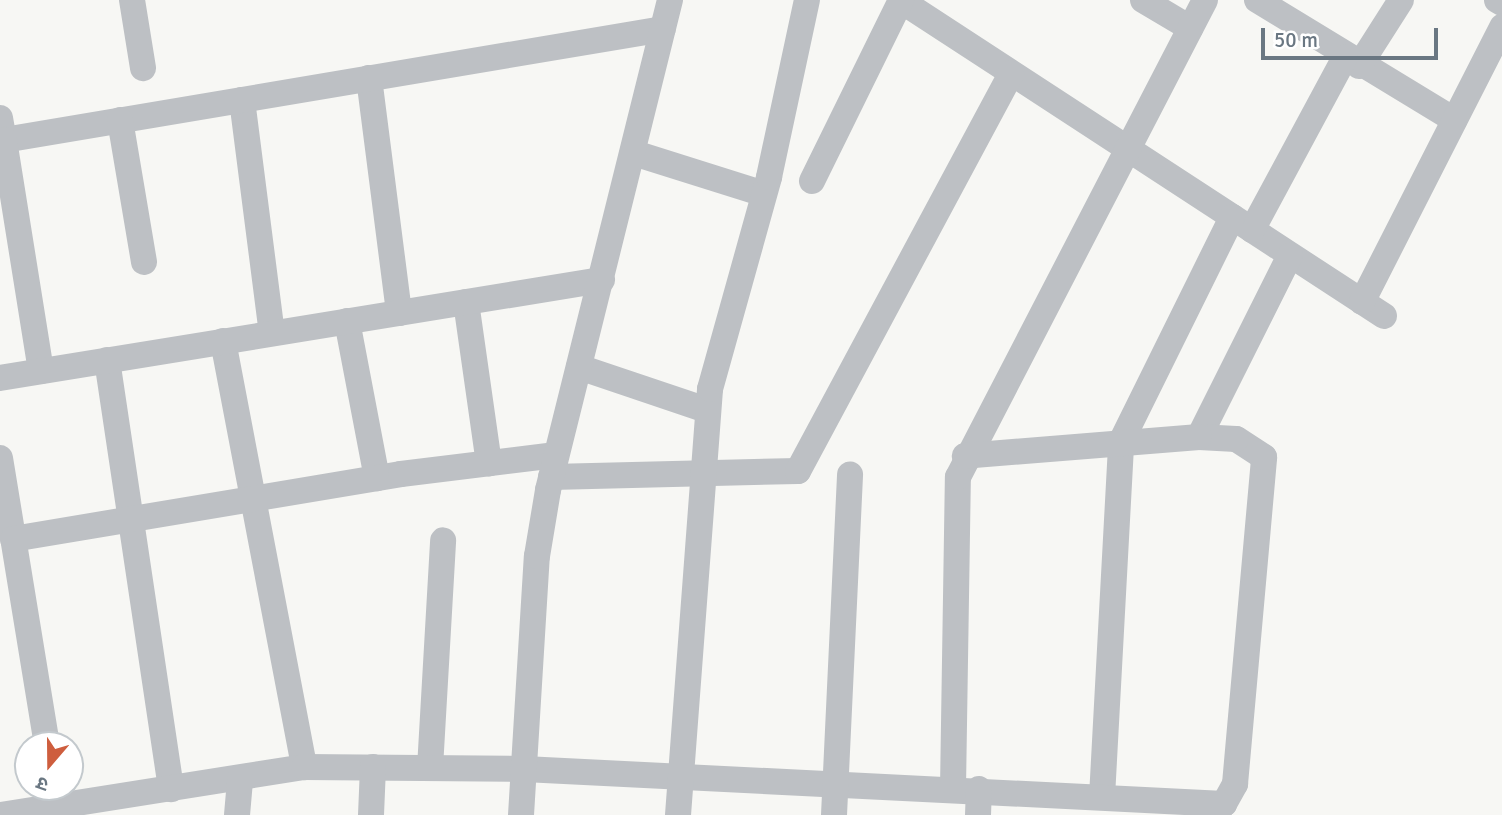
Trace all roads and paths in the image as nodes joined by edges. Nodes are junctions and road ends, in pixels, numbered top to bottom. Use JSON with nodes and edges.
{"nodes":[{"id":1,"x":132,"y":0,"type":"edge"},
{"id":2,"x":670,"y":0,"type":"edge"},
{"id":3,"x":807,"y":0,"type":"edge"},
{"id":4,"x":901,"y":0,"type":"edge"},
{"id":5,"x":1143,"y":0,"type":"edge"},
{"id":6,"x":1205,"y":0,"type":"edge"},
{"id":7,"x":1257,"y":0,"type":"edge"},
{"id":8,"x":1401,"y":0,"type":"edge"},
{"id":9,"x":1497,"y":0,"type":"edge"},
{"id":10,"x":1502,"y":3,"type":"edge"},
{"id":11,"x":934,"y":10,"type":"edge"},
{"id":12,"x":1502,"y":27,"type":"edge"},
{"id":13,"x":1190,"y":28,"type":"junction"},
{"id":14,"x":663,"y":29,"type":"junction"},
{"id":15,"x":1352,"y":62,"type":"junction"},
{"id":16,"x":143,"y":68,"type":"dead end"},
{"id":17,"x":1011,"y":73,"type":"junction"},
{"id":18,"x":369,"y":78,"type":"junction"},
{"id":19,"x":243,"y":100,"type":"junction"},
{"id":20,"x":120,"y":120,"type":"junction"},
{"id":21,"x":1454,"y":120,"type":"junction"},
{"id":22,"x":2,"y":129,"type":"edge"},
{"id":23,"x":1128,"y":149,"type":"junction"},
{"id":24,"x":634,"y":153,"type":"junction"},
{"id":25,"x":812,"y":181,"type":"dead end"},
{"id":26,"x":764,"y":194,"type":"junction"},
{"id":27,"x":1242,"y":224,"type":"junction"},
{"id":28,"x":1290,"y":255,"type":"junction"},
{"id":29,"x":145,"y":262,"type":"dead end"},
{"id":30,"x":601,"y":280,"type":"junction"},
{"id":31,"x":466,"y":302,"type":"junction"},
{"id":32,"x":399,"y":313,"type":"junction"},
{"id":33,"x":347,"y":321,"type":"junction"},
{"id":34,"x":272,"y":333,"type":"junction"},
{"id":35,"x":223,"y":341,"type":"junction"},
{"id":36,"x":107,"y":360,"type":"junction"},
{"id":37,"x":579,"y":367,"type":"junction"},
{"id":38,"x":41,"y":371,"type":"junction"},
{"id":39,"x":0,"y":378,"type":"edge"},
{"id":40,"x":707,"y":410,"type":"junction"},
{"id":41,"x":1199,"y":437,"type":"junction"},
{"id":42,"x":1121,"y":442,"type":"junction"},
{"id":43,"x":965,"y":456,"type":"junction"},
{"id":44,"x":0,"y":458,"type":"edge"},
{"id":45,"x":489,"y":463,"type":"junction"},
{"id":46,"x":554,"y":466,"type":"junction"},
{"id":47,"x":702,"y":473,"type":"junction"},
{"id":48,"x":850,"y":474,"type":"dead end"},
{"id":49,"x":377,"y":478,"type":"junction"},
{"id":50,"x":253,"y":499,"type":"junction"},
{"id":51,"x":131,"y":520,"type":"junction"},
{"id":52,"x":13,"y":539,"type":"junction"},
{"id":53,"x":443,"y":540,"type":"dead end"},
{"id":54,"x":45,"y":731,"type":"edge"},
{"id":55,"x":373,"y":766,"type":"junction"},
{"id":56,"x":304,"y":767,"type":"junction"},
{"id":57,"x":430,"y":768,"type":"junction"},
{"id":58,"x":524,"y":769,"type":"junction"},
{"id":59,"x":681,"y":776,"type":"junction"},
{"id":60,"x":240,"y":778,"type":"junction"},
{"id":61,"x":835,"y":783,"type":"junction"},
{"id":62,"x":953,"y":788,"type":"junction"},
{"id":63,"x":171,"y":789,"type":"junction"},
{"id":64,"x":1102,"y":797,"type":"junction"},
{"id":65,"x":979,"y":802,"type":"edge"},
{"id":66,"x":56,"y":803,"type":"edge"},
{"id":67,"x":1152,"y":808,"type":"edge"},
{"id":68,"x":1,"y":815,"type":"edge"},
{"id":69,"x":237,"y":815,"type":"edge"},
{"id":70,"x":371,"y":815,"type":"edge"},
{"id":71,"x":521,"y":815,"type":"edge"},
{"id":72,"x":678,"y":815,"type":"edge"},
{"id":73,"x":834,"y":815,"type":"edge"}],
"edges":[{"from":1,"to":16,"type":"street"},
{"from":2,"to":14,"type":"street"},
{"from":3,"to":26,"type":"street"},
{"from":4,"to":11,"type":"street"},
{"from":4,"to":25,"type":"street"},
{"from":5,"to":13,"type":"street"},
{"from":6,"to":13,"type":"street"},
{"from":7,"to":15,"type":"street"},
{"from":8,"to":15,"type":"street"},
{"from":9,"to":10,"type":"street"},
{"from":11,"to":17,"type":"street"},
{"from":12,"to":21,"type":"street"},
{"from":13,"to":23,"type":"street"},
{"from":14,"to":18,"type":"street"},
{"from":14,"to":24,"type":"street"},
{"from":15,"to":21,"type":"street"},
{"from":15,"to":27,"type":"street"},
{"from":17,"to":23,"type":"street"},
{"from":17,"to":47,"type":"street"},
{"from":18,"to":19,"type":"street"},
{"from":18,"to":32,"type":"street"},
{"from":19,"to":20,"type":"street"},
{"from":19,"to":34,"type":"street"},
{"from":20,"to":22,"type":"street"},
{"from":20,"to":29,"type":"street"},
{"from":21,"to":28,"type":"street"},
{"from":22,"to":38,"type":"street"},
{"from":23,"to":27,"type":"street"},
{"from":23,"to":43,"type":"street"},
{"from":24,"to":26,"type":"street"},
{"from":24,"to":30,"type":"street"},
{"from":26,"to":40,"type":"street"},
{"from":27,"to":28,"type":"street"},
{"from":27,"to":42,"type":"street"},
{"from":28,"to":41,"type":"street"},
{"from":30,"to":31,"type":"street"},
{"from":30,"to":37,"type":"street"},
{"from":31,"to":32,"type":"street"},
{"from":31,"to":45,"type":"street"},
{"from":32,"to":33,"type":"street"},
{"from":33,"to":34,"type":"street"},
{"from":33,"to":49,"type":"street"},
{"from":34,"to":35,"type":"street"},
{"from":35,"to":36,"type":"street"},
{"from":35,"to":50,"type":"street"},
{"from":36,"to":38,"type":"street"},
{"from":36,"to":51,"type":"street"},
{"from":37,"to":40,"type":"street"},
{"from":37,"to":46,"type":"street"},
{"from":38,"to":39,"type":"street"},
{"from":40,"to":47,"type":"street"},
{"from":41,"to":42,"type":"street"},
{"from":41,"to":67,"type":"street"},
{"from":42,"to":43,"type":"street"},
{"from":42,"to":64,"type":"street"},
{"from":43,"to":62,"type":"street"},
{"from":44,"to":52,"type":"street"},
{"from":45,"to":46,"type":"street"},
{"from":45,"to":49,"type":"street"},
{"from":46,"to":47,"type":"street"},
{"from":46,"to":58,"type":"street"},
{"from":47,"to":59,"type":"street"},
{"from":48,"to":61,"type":"street"},
{"from":49,"to":50,"type":"street"},
{"from":50,"to":51,"type":"street"},
{"from":50,"to":56,"type":"street"},
{"from":51,"to":52,"type":"street"},
{"from":51,"to":63,"type":"street"},
{"from":52,"to":54,"type":"street"},
{"from":53,"to":57,"type":"street"},
{"from":55,"to":56,"type":"street"},
{"from":55,"to":57,"type":"street"},
{"from":55,"to":70,"type":"street"},
{"from":56,"to":60,"type":"street"},
{"from":57,"to":58,"type":"street"},
{"from":58,"to":59,"type":"street"},
{"from":58,"to":71,"type":"street"},
{"from":59,"to":61,"type":"street"},
{"from":59,"to":72,"type":"street"},
{"from":60,"to":63,"type":"street"},
{"from":60,"to":69,"type":"street"},
{"from":61,"to":62,"type":"street"},
{"from":61,"to":73,"type":"street"},
{"from":62,"to":65,"type":"street"},
{"from":63,"to":66,"type":"street"},
{"from":64,"to":65,"type":"street"},
{"from":64,"to":67,"type":"street"},
{"from":66,"to":68,"type":"street"}]}
